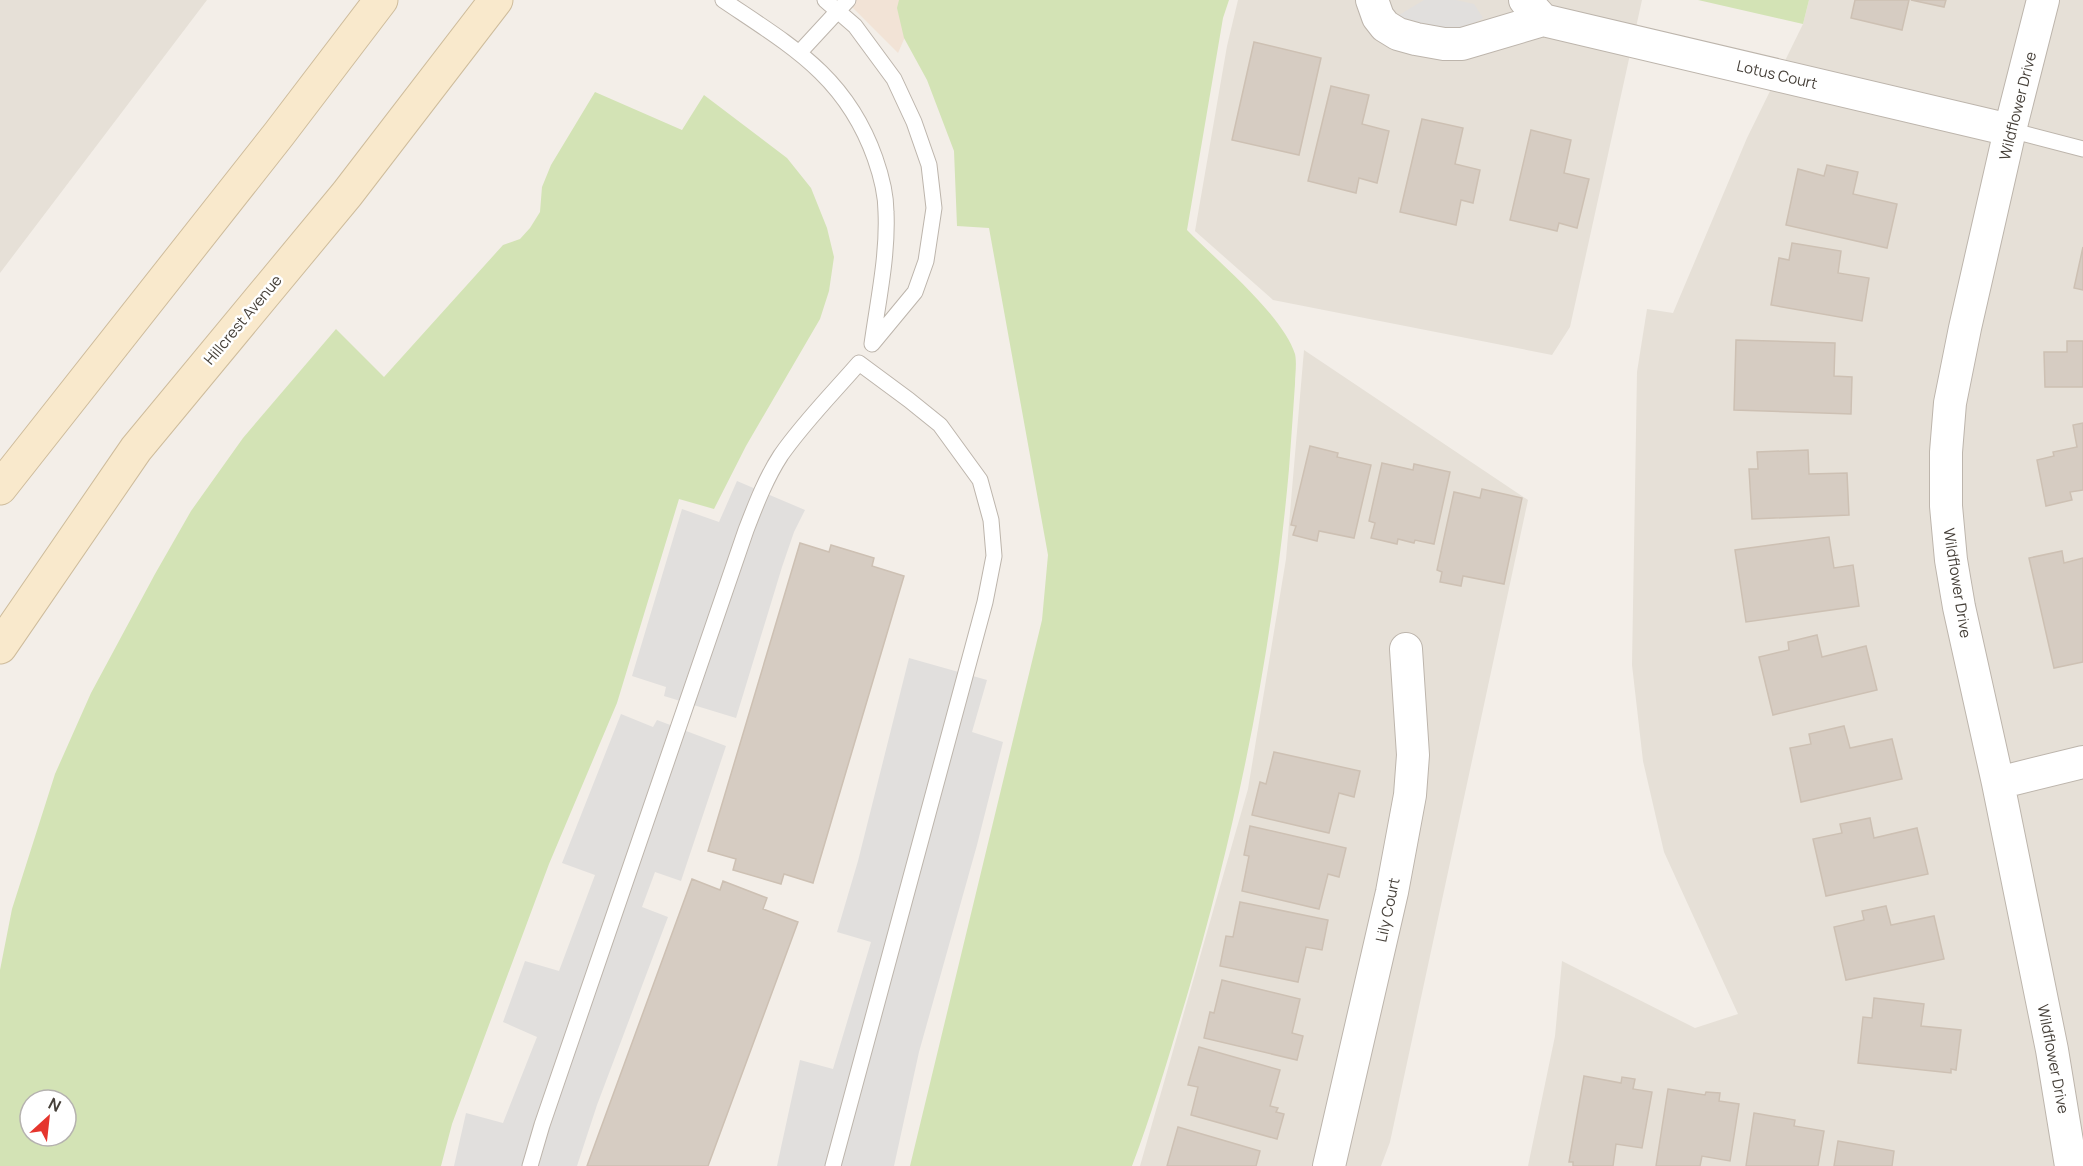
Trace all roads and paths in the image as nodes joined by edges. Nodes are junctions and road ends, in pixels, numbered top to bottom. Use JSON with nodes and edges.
{"nodes":[{"id":1,"x":381,"y":0,"type":"edge"},
{"id":2,"x":496,"y":0,"type":"edge"},
{"id":3,"x":723,"y":0,"type":"edge"},
{"id":4,"x":825,"y":0,"type":"edge"},
{"id":5,"x":1372,"y":0,"type":"edge"},
{"id":6,"x":2043,"y":0,"type":"edge"},
{"id":7,"x":843,"y":6,"type":"edge"},
{"id":8,"x":1534,"y":10,"type":"edge"},
{"id":9,"x":799,"y":53,"type":"junction"},
{"id":10,"x":2010,"y":130,"type":"junction"},
{"id":11,"x":2083,"y":149,"type":"edge"},
{"id":12,"x":872,"y":344,"type":"junction"},
{"id":13,"x":859,"y":363,"type":"junction"},
{"id":14,"x":0,"y":488,"type":"edge"},
{"id":15,"x":3,"y":647,"type":"edge"},
{"id":16,"x":1406,"y":649,"type":"dead end"},
{"id":17,"x":2083,"y":762,"type":"edge"},
{"id":18,"x":1998,"y":783,"type":"junction"},
{"id":19,"x":530,"y":1166,"type":"edge"},
{"id":20,"x":833,"y":1166,"type":"edge"},
{"id":21,"x":1329,"y":1166,"type":"edge"},
{"id":22,"x":2071,"y":1166,"type":"edge"}],
"edges":[{"from":1,"to":14,"type":"main road"},
{"from":2,"to":15,"type":"main road","name":"Hillcrest Avenue"},
{"from":3,"to":9,"type":"lane"},
{"from":4,"to":7,"type":"lane"},
{"from":5,"to":8,"type":"street","name":"Lotus Court"},
{"from":6,"to":10,"type":"street","name":"Wildflower Drive"},
{"from":7,"to":9,"type":"lane"},
{"from":7,"to":12,"type":"lane"},
{"from":8,"to":10,"type":"street","name":"Lotus Court"},
{"from":9,"to":12,"type":"lane"},
{"from":10,"to":11,"type":"lane"},
{"from":10,"to":18,"type":"street","name":"Wildflower Drive"},
{"from":12,"to":13,"type":"lane"},
{"from":13,"to":19,"type":"lane"},
{"from":13,"to":20,"type":"lane"},
{"from":16,"to":21,"type":"street","name":"Lily Court"},
{"from":17,"to":18,"type":"street"},
{"from":18,"to":22,"type":"street","name":"Wildflower Drive"}]}
